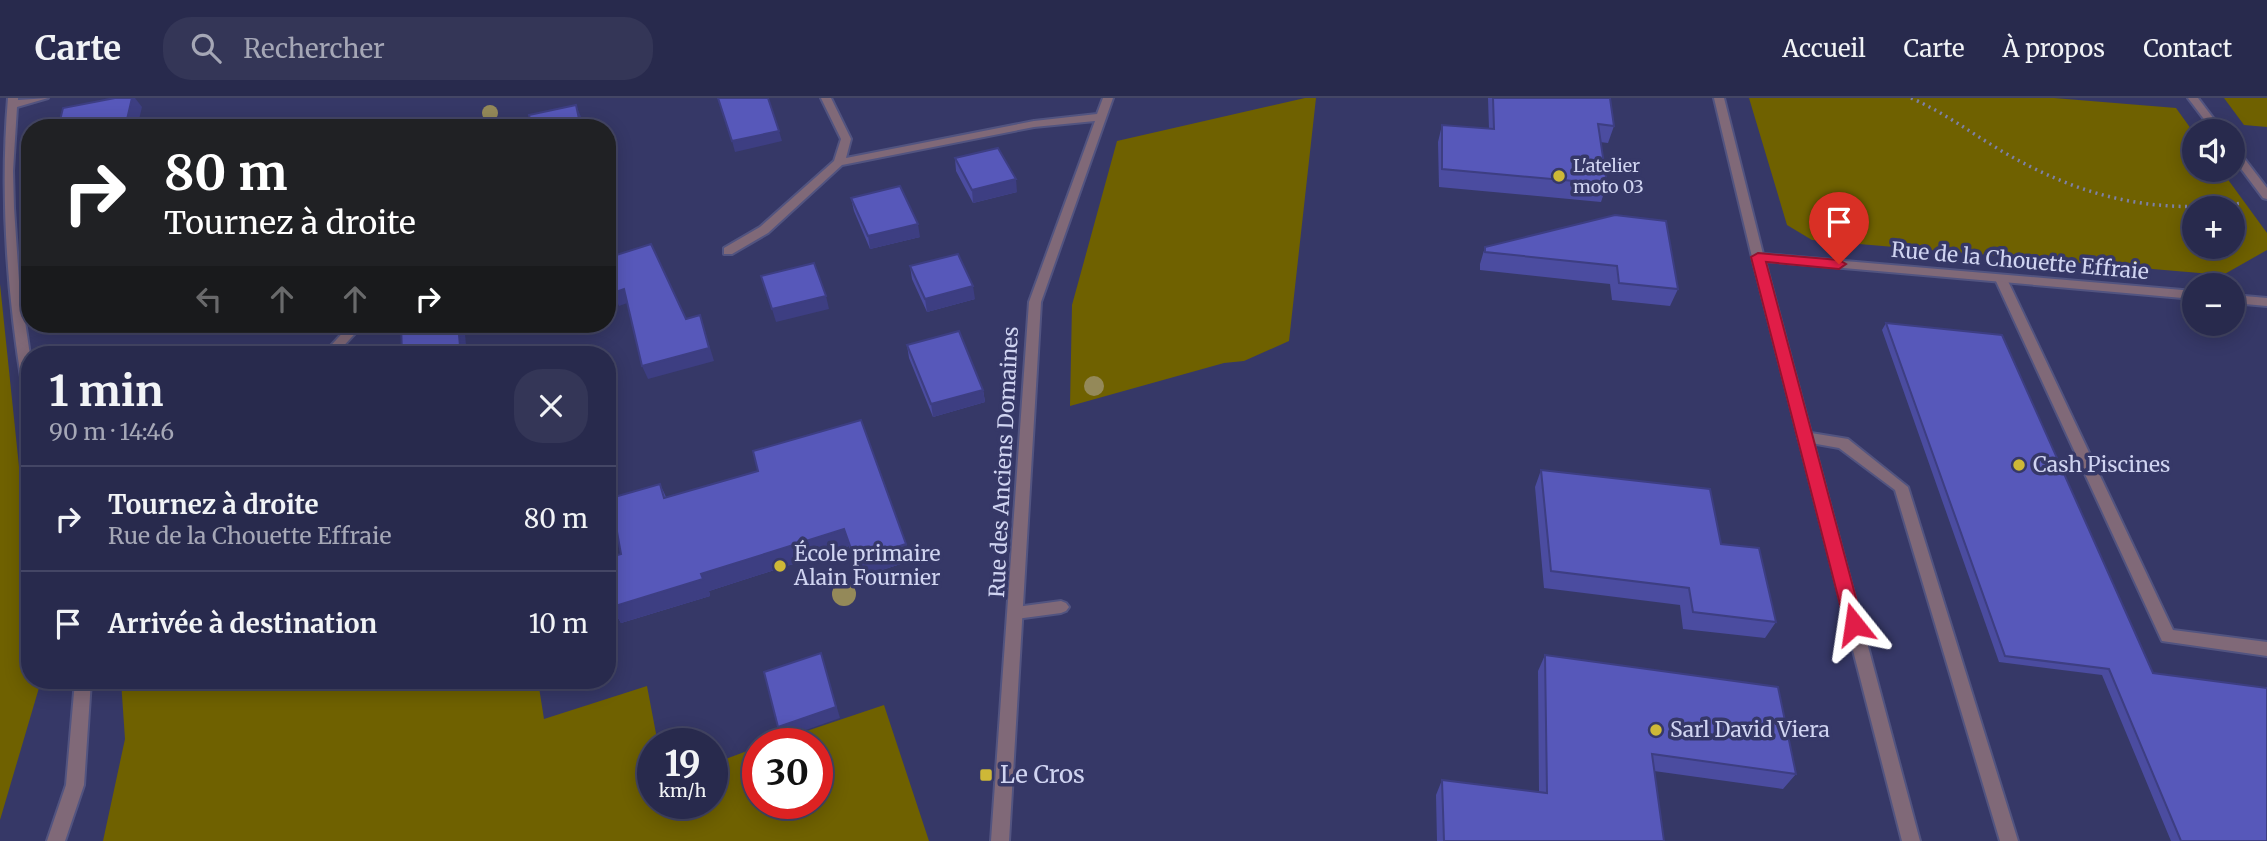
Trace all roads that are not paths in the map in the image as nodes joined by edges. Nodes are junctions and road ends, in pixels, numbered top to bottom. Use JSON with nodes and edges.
{"nodes":[{"id":1,"x":43,"y":98,"type":"edge"},
{"id":2,"x":826,"y":98,"type":"edge"},
{"id":3,"x":1108,"y":98,"type":"edge"},
{"id":4,"x":1719,"y":98,"type":"edge"},
{"id":5,"x":2193,"y":98,"type":"edge"},
{"id":6,"x":12,"y":102,"type":"edge"},
{"id":7,"x":1100,"y":117,"type":"junction"},
{"id":8,"x":2209,"y":119,"type":"edge"},
{"id":9,"x":839,"y":162,"type":"junction"},
{"id":10,"x":2245,"y":166,"type":"edge"},
{"id":11,"x":2267,"y":196,"type":"edge"},
{"id":12,"x":729,"y":251,"type":"dead end"},
{"id":13,"x":1758,"y":257,"type":"junction"},
{"id":14,"x":2001,"y":279,"type":"junction"},
{"id":15,"x":2182,"y":294,"type":"edge"},
{"id":16,"x":2245,"y":300,"type":"edge"},
{"id":17,"x":2267,"y":302,"type":"edge"},
{"id":18,"x":349,"y":333,"type":"edge"},
{"id":19,"x":22,"y":346,"type":"edge"},
{"id":20,"x":337,"y":346,"type":"edge"},
{"id":21,"x":1805,"y":437,"type":"junction"},
{"id":22,"x":1061,"y":607,"type":"dead end"},
{"id":23,"x":1016,"y":613,"type":"junction"},
{"id":24,"x":2267,"y":649,"type":"edge"},
{"id":25,"x":82,"y":689,"type":"edge"},
{"id":26,"x":57,"y":841,"type":"edge"},
{"id":27,"x":1000,"y":841,"type":"edge"},
{"id":28,"x":1910,"y":841,"type":"edge"},
{"id":29,"x":2009,"y":841,"type":"edge"}],
"edges":[{"from":1,"to":6,"type":"street"},
{"from":2,"to":9,"type":"street"},
{"from":3,"to":7,"type":"street","name":"Rue des Anciens Domaines"},
{"from":4,"to":13,"type":"street"},
{"from":5,"to":8,"type":"street"},
{"from":6,"to":19,"type":"street"},
{"from":7,"to":9,"type":"street"},
{"from":7,"to":23,"type":"street","name":"Rue des Anciens Domaines"},
{"from":9,"to":12,"type":"street"},
{"from":10,"to":11,"type":"street"},
{"from":13,"to":14,"type":"street","name":"Rue de la Chouette Effraie"},
{"from":13,"to":21,"type":"street"},
{"from":14,"to":15,"type":"street","name":"Rue de la Chouette Effraie"},
{"from":14,"to":24,"type":"street"},
{"from":16,"to":17,"type":"street"},
{"from":18,"to":20,"type":"street"},
{"from":21,"to":28,"type":"street"},
{"from":21,"to":29,"type":"street"},
{"from":22,"to":23,"type":"street"},
{"from":23,"to":27,"type":"street","name":"Rue des Anciens Domaines"},
{"from":25,"to":26,"type":"street"}]}
